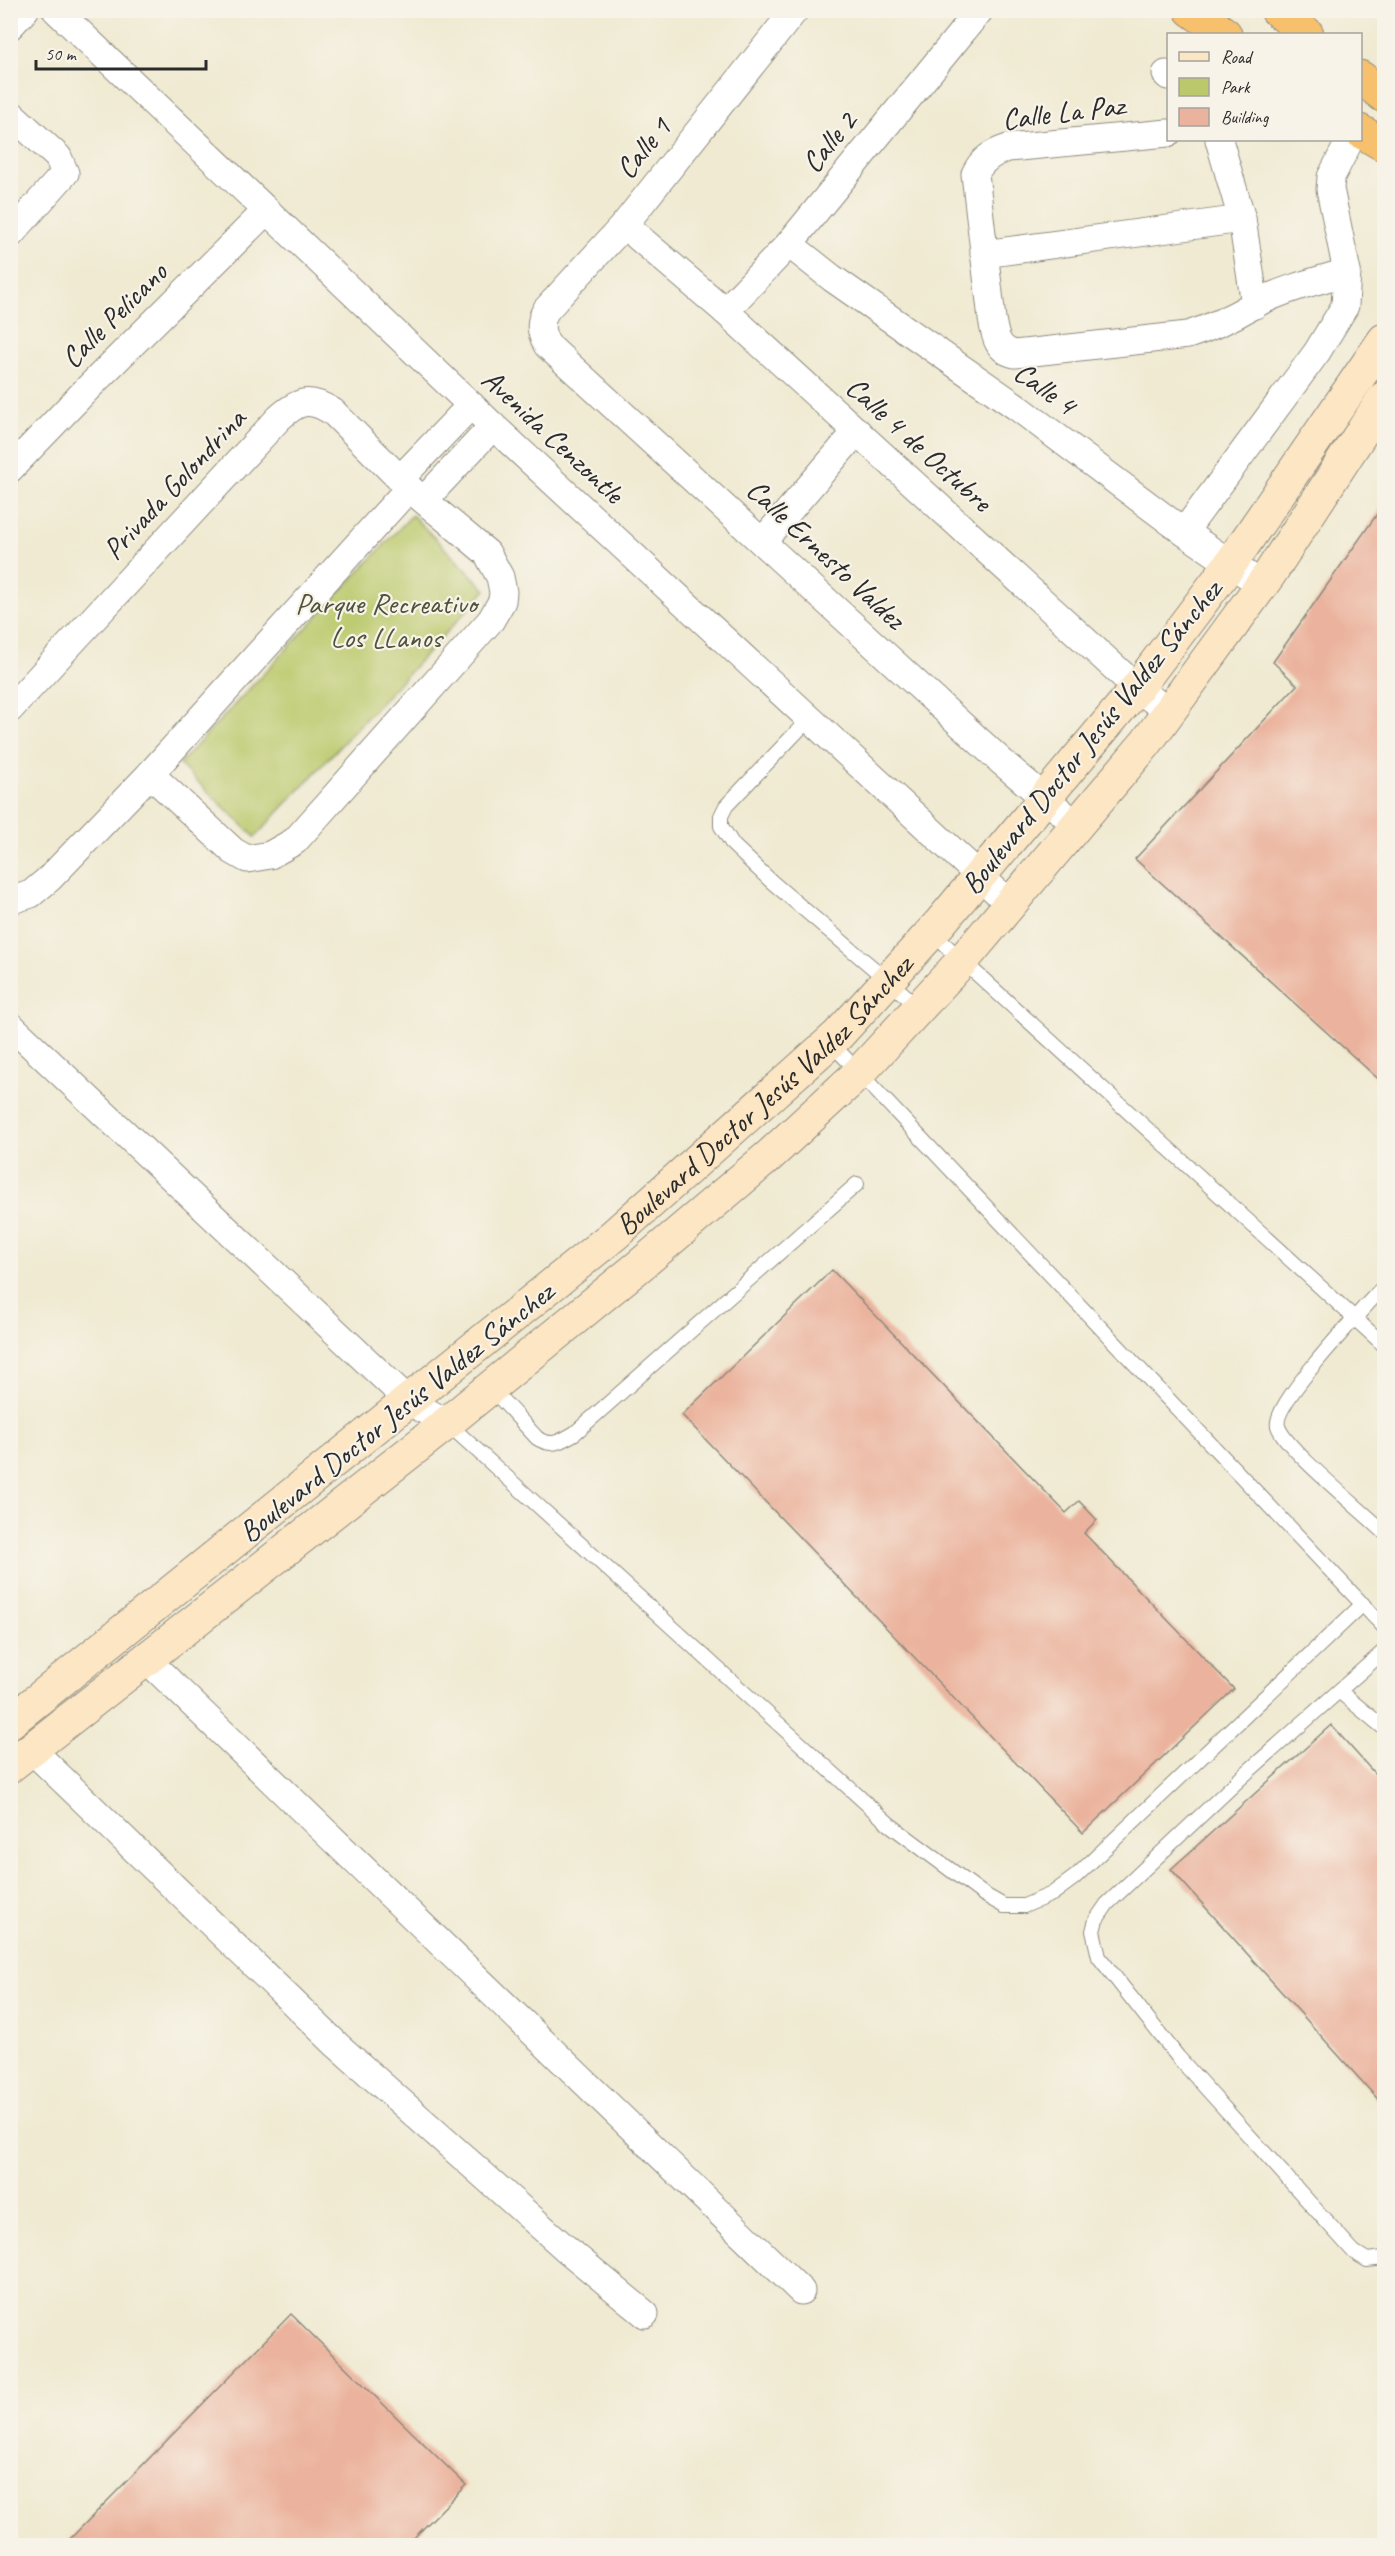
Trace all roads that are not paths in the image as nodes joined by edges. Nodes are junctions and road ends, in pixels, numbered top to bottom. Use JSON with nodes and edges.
{"nodes":[{"id":1,"x":25,"y":10,"type":"edge"},
{"id":2,"x":56,"y":10,"type":"edge"},
{"id":3,"x":795,"y":10,"type":"edge"},
{"id":4,"x":980,"y":10,"type":"edge"},
{"id":5,"x":1191,"y":10,"type":"edge"},
{"id":6,"x":1277,"y":10,"type":"edge"},
{"id":7,"x":10,"y":26,"type":"edge"},
{"id":8,"x":1224,"y":33,"type":"edge"},
{"id":9,"x":1306,"y":33,"type":"edge"},
{"id":10,"x":10,"y":113,"type":"edge"},
{"id":11,"x":1362,"y":132,"type":"edge"},
{"id":12,"x":1167,"y":133,"type":"edge"},
{"id":13,"x":1220,"y":141,"type":"edge"},
{"id":14,"x":1349,"y":141,"type":"edge"},
{"id":15,"x":1384,"y":146,"type":"edge"},
{"id":16,"x":266,"y":211,"type":"junction"},
{"id":17,"x":1242,"y":219,"type":"junction"},
{"id":18,"x":624,"y":225,"type":"junction"},
{"id":19,"x":10,"y":235,"type":"edge"},
{"id":20,"x":789,"y":244,"type":"junction"},
{"id":21,"x":984,"y":254,"type":"junction"},
{"id":22,"x":1347,"y":272,"type":"junction"},
{"id":23,"x":1255,"y":305,"type":"junction"},
{"id":24,"x":725,"y":311,"type":"junction"},
{"id":25,"x":542,"y":323,"type":"joint"},
{"id":26,"x":1384,"y":340,"type":"edge"},
{"id":27,"x":1384,"y":398,"type":"edge"},
{"id":28,"x":471,"y":405,"type":"junction"},
{"id":29,"x":493,"y":426,"type":"junction"},
{"id":30,"x":857,"y":431,"type":"junction"},
{"id":31,"x":10,"y":469,"type":"edge"},
{"id":32,"x":411,"y":489,"type":"junction"},
{"id":33,"x":1184,"y":532,"type":"junction"},
{"id":34,"x":763,"y":540,"type":"junction"},
{"id":35,"x":1231,"y":563,"type":"junction"},
{"id":36,"x":1262,"y":585,"type":"junction"},
{"id":37,"x":1137,"y":688,"type":"junction"},
{"id":38,"x":10,"y":709,"type":"edge"},
{"id":39,"x":1170,"y":712,"type":"junction"},
{"id":40,"x":810,"y":718,"type":"junction"},
{"id":41,"x":150,"y":774,"type":"junction"},
{"id":42,"x":1045,"y":798,"type":"junction"},
{"id":43,"x":1078,"y":826,"type":"junction"},
{"id":44,"x":979,"y":876,"type":"junction"},
{"id":45,"x":10,"y":897,"type":"edge"},
{"id":46,"x":1011,"y":904,"type":"junction"},
{"id":47,"x":932,"y":932,"type":"junction"},
{"id":48,"x":963,"y":960,"type":"junction"},
{"id":49,"x":888,"y":980,"type":"junction"},
{"id":50,"x":920,"y":1008,"type":"junction"},
{"id":51,"x":10,"y":1025,"type":"edge"},
{"id":52,"x":830,"y":1042,"type":"junction"},
{"id":53,"x":860,"y":1072,"type":"junction"},
{"id":54,"x":857,"y":1184,"type":"dead end"},
{"id":55,"x":1384,"y":1286,"type":"edge"},
{"id":56,"x":1356,"y":1317,"type":"junction"},
{"id":57,"x":1384,"y":1345,"type":"edge"},
{"id":58,"x":490,"y":1387,"type":"junction"},
{"id":59,"x":410,"y":1402,"type":"junction"},
{"id":60,"x":447,"y":1423,"type":"junction"},
{"id":61,"x":1384,"y":1532,"type":"edge"},
{"id":62,"x":1363,"y":1604,"type":"junction"},
{"id":63,"x":1384,"y":1627,"type":"edge"},
{"id":64,"x":1384,"y":1651,"type":"edge"},
{"id":65,"x":145,"y":1658,"type":"junction"},
{"id":66,"x":1339,"y":1691,"type":"junction"},
{"id":67,"x":10,"y":1722,"type":"edge"},
{"id":68,"x":1384,"y":1728,"type":"edge"},
{"id":69,"x":21,"y":1757,"type":"edge"},
{"id":70,"x":1384,"y":2258,"type":"edge"},
{"id":71,"x":801,"y":2291,"type":"dead end"},
{"id":72,"x":645,"y":2314,"type":"dead end"}],
"edges":[{"from":1,"to":7,"type":"street"},
{"from":2,"to":16,"type":"street","name":"Avenida Cenzontle"},
{"from":3,"to":18,"type":"street","name":"Calle 1"},
{"from":4,"to":20,"type":"street","name":"Calle 2"},
{"from":5,"to":8,"type":"highway"},
{"from":6,"to":9,"type":"highway"},
{"from":10,"to":19,"type":"street"},
{"from":11,"to":15,"type":"highway"},
{"from":12,"to":21,"type":"street","name":"Calle La Paz"},
{"from":13,"to":17,"type":"street"},
{"from":14,"to":22,"type":"street"},
{"from":16,"to":28,"type":"street","name":"Avenida Cenzontle"},
{"from":16,"to":31,"type":"street","name":"Calle Pelicano"},
{"from":17,"to":21,"type":"street"},
{"from":17,"to":23,"type":"street"},
{"from":18,"to":24,"type":"street","name":"Calle 4 de Octubre"},
{"from":18,"to":25,"type":"street","name":"Calle 1"},
{"from":20,"to":24,"type":"street","name":"Calle 2"},
{"from":20,"to":33,"type":"street","name":"Calle 4"},
{"from":21,"to":23,"type":"street"},
{"from":22,"to":23,"type":"street"},
{"from":22,"to":33,"type":"street"},
{"from":24,"to":30,"type":"street","name":"Calle 4 de Octubre"},
{"from":25,"to":34,"type":"street","name":"Calle Ernesto Valdez"},
{"from":26,"to":35,"type":"main road","name":"Boulevard Doctor Jesús Valdez Sánchez"},
{"from":27,"to":36,"type":"main road","name":"Boulevard Doctor Jesús Valdez Sánchez"},
{"from":28,"to":29,"type":"street","name":"Avenida Cenzontle"},
{"from":28,"to":32,"type":"street"},
{"from":29,"to":32,"type":"street"},
{"from":29,"to":40,"type":"street","name":"Avenida Cenzontle"},
{"from":30,"to":34,"type":"street"},
{"from":30,"to":37,"type":"street","name":"Calle 4 de Octubre"},
{"from":32,"to":38,"type":"street","name":"Privada Golondrina"},
{"from":32,"to":41,"type":"street"},
{"from":32,"to":41,"type":"street","name":"Privada Golondrina"},
{"from":33,"to":35,"type":"street","name":"Calle 4"},
{"from":34,"to":42,"type":"street","name":"Calle Ernesto Valdez"},
{"from":35,"to":36,"type":"street","name":"Calle 4"},
{"from":35,"to":37,"type":"main road","name":"Boulevard Doctor Jesús Valdez Sánchez"},
{"from":36,"to":39,"type":"main road","name":"Boulevard Doctor Jesús Valdez Sánchez"},
{"from":37,"to":39,"type":"street","name":"Calle 4 de Octubre"},
{"from":37,"to":42,"type":"main road","name":"Boulevard Doctor Jesús Valdez Sánchez"},
{"from":39,"to":43,"type":"main road","name":"Boulevard Doctor Jesús Valdez Sánchez"},
{"from":40,"to":44,"type":"street","name":"Avenida Cenzontle"},
{"from":40,"to":49,"type":"lane"},
{"from":41,"to":45,"type":"street"},
{"from":42,"to":43,"type":"street","name":"Calle Ernesto Valdez"},
{"from":42,"to":44,"type":"main road","name":"Boulevard Doctor Jesús Valdez Sánchez"},
{"from":43,"to":46,"type":"main road","name":"Boulevard Doctor Jesús Valdez Sánchez"},
{"from":44,"to":46,"type":"street","name":"Avenida Cenzontle"},
{"from":44,"to":47,"type":"main road","name":"Boulevard Doctor Jesús Valdez Sánchez"},
{"from":46,"to":48,"type":"main road","name":"Boulevard Doctor Jesús Valdez Sánchez"},
{"from":47,"to":48,"type":"lane"},
{"from":47,"to":49,"type":"main road","name":"Boulevard Doctor Jesús Valdez Sánchez"},
{"from":48,"to":50,"type":"main road","name":"Boulevard Doctor Jesús Valdez Sánchez"},
{"from":48,"to":56,"type":"lane"},
{"from":49,"to":50,"type":"lane"},
{"from":49,"to":52,"type":"main road","name":"Boulevard Doctor Jesús Valdez Sánchez"},
{"from":50,"to":53,"type":"main road","name":"Boulevard Doctor Jesús Valdez Sánchez"},
{"from":51,"to":59,"type":"street"},
{"from":52,"to":53,"type":"lane"},
{"from":52,"to":59,"type":"main road","name":"Boulevard Doctor Jesús Valdez Sánchez"},
{"from":53,"to":58,"type":"main road","name":"Boulevard Doctor Jesús Valdez Sánchez"},
{"from":53,"to":62,"type":"lane"},
{"from":54,"to":58,"type":"lane"},
{"from":55,"to":56,"type":"lane"},
{"from":56,"to":57,"type":"lane"},
{"from":56,"to":61,"type":"lane"},
{"from":58,"to":60,"type":"main road","name":"Boulevard Doctor Jesús Valdez Sánchez"},
{"from":59,"to":60,"type":"street"},
{"from":59,"to":67,"type":"main road","name":"Boulevard Doctor Jesús Valdez Sánchez"},
{"from":60,"to":62,"type":"lane"},
{"from":60,"to":65,"type":"main road","name":"Boulevard Doctor Jesús Valdez Sánchez"},
{"from":62,"to":63,"type":"lane"},
{"from":64,"to":66,"type":"lane"},
{"from":65,"to":69,"type":"main road","name":"Boulevard Doctor Jesús Valdez Sánchez"},
{"from":65,"to":71,"type":"street"},
{"from":66,"to":68,"type":"lane"},
{"from":66,"to":70,"type":"lane"},
{"from":69,"to":72,"type":"street"}]}
